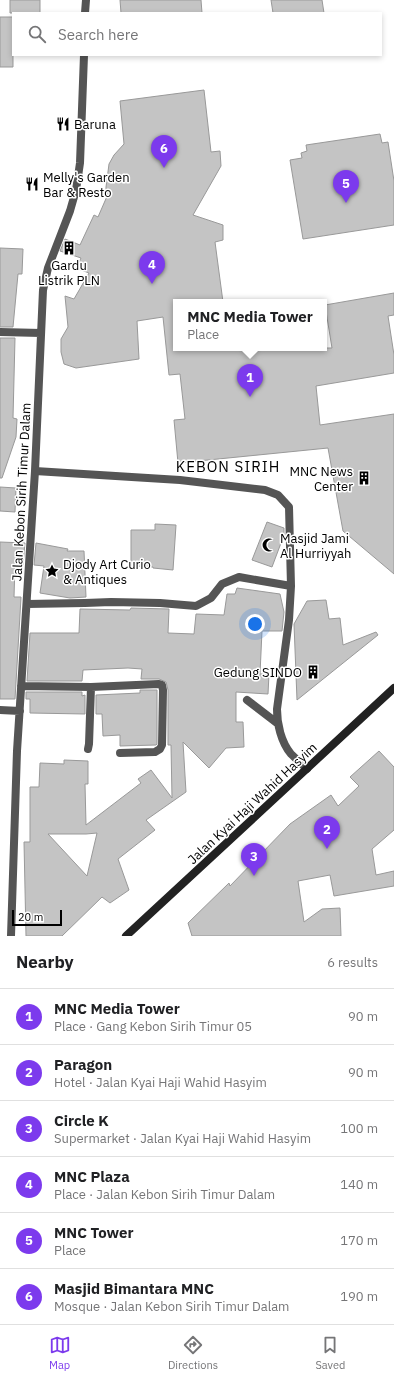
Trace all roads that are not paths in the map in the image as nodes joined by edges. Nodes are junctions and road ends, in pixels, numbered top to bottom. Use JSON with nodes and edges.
{"nodes":[{"id":1,"x":86,"y":0,"type":"edge"},
{"id":2,"x":85,"y":12,"type":"edge"},
{"id":3,"x":84,"y":56,"type":"edge"},
{"id":4,"x":0,"y":332,"type":"edge"},
{"id":5,"x":41,"y":333,"type":"junction"},
{"id":6,"x":34,"y":471,"type":"junction"},
{"id":7,"x":291,"y":586,"type":"junction"},
{"id":8,"x":27,"y":604,"type":"junction"},
{"id":9,"x":21,"y":686,"type":"junction"},
{"id":10,"x":91,"y":687,"type":"junction"},
{"id":11,"x":394,"y":688,"type":"edge"},
{"id":12,"x":247,"y":700,"type":"dead end"},
{"id":13,"x":0,"y":710,"type":"edge"},
{"id":14,"x":20,"y":711,"type":"junction"},
{"id":15,"x":277,"y":723,"type":"junction"},
{"id":16,"x":88,"y":749,"type":"dead end"},
{"id":17,"x":120,"y":753,"type":"dead end"},
{"id":18,"x":307,"y":768,"type":"junction"},
{"id":19,"x":11,"y":936,"type":"edge"},
{"id":20,"x":126,"y":936,"type":"edge"}],
"edges":[{"from":1,"to":2,"type":"street"},
{"from":3,"to":5,"type":"street","name":"Jalan Kebon Sirih Timur Dalam"},
{"from":4,"to":5,"type":"street"},
{"from":5,"to":6,"type":"street","name":"Jalan Kebon Sirih Timur Dalam"},
{"from":6,"to":7,"type":"street"},
{"from":6,"to":8,"type":"street","name":"Jalan Kebon Sirih Timur Dalam"},
{"from":7,"to":8,"type":"street"},
{"from":7,"to":15,"type":"street"},
{"from":8,"to":9,"type":"street","name":"Jalan Kebon Sirih Timur Dalam"},
{"from":9,"to":10,"type":"street"},
{"from":9,"to":14,"type":"street","name":"Jalan Kebon Sirih Timur Dalam"},
{"from":10,"to":16,"type":"street"},
{"from":10,"to":17,"type":"street"},
{"from":11,"to":18,"type":"street","name":"Jalan Kyai Haji Wahid Hasyim"},
{"from":12,"to":15,"type":"street"},
{"from":13,"to":14,"type":"street"},
{"from":14,"to":19,"type":"street","name":"Jalan Kebon Sirih Timur Dalam"},
{"from":15,"to":18,"type":"street"},
{"from":18,"to":20,"type":"street","name":"Jalan Kyai Haji Wahid Hasyim"}]}
